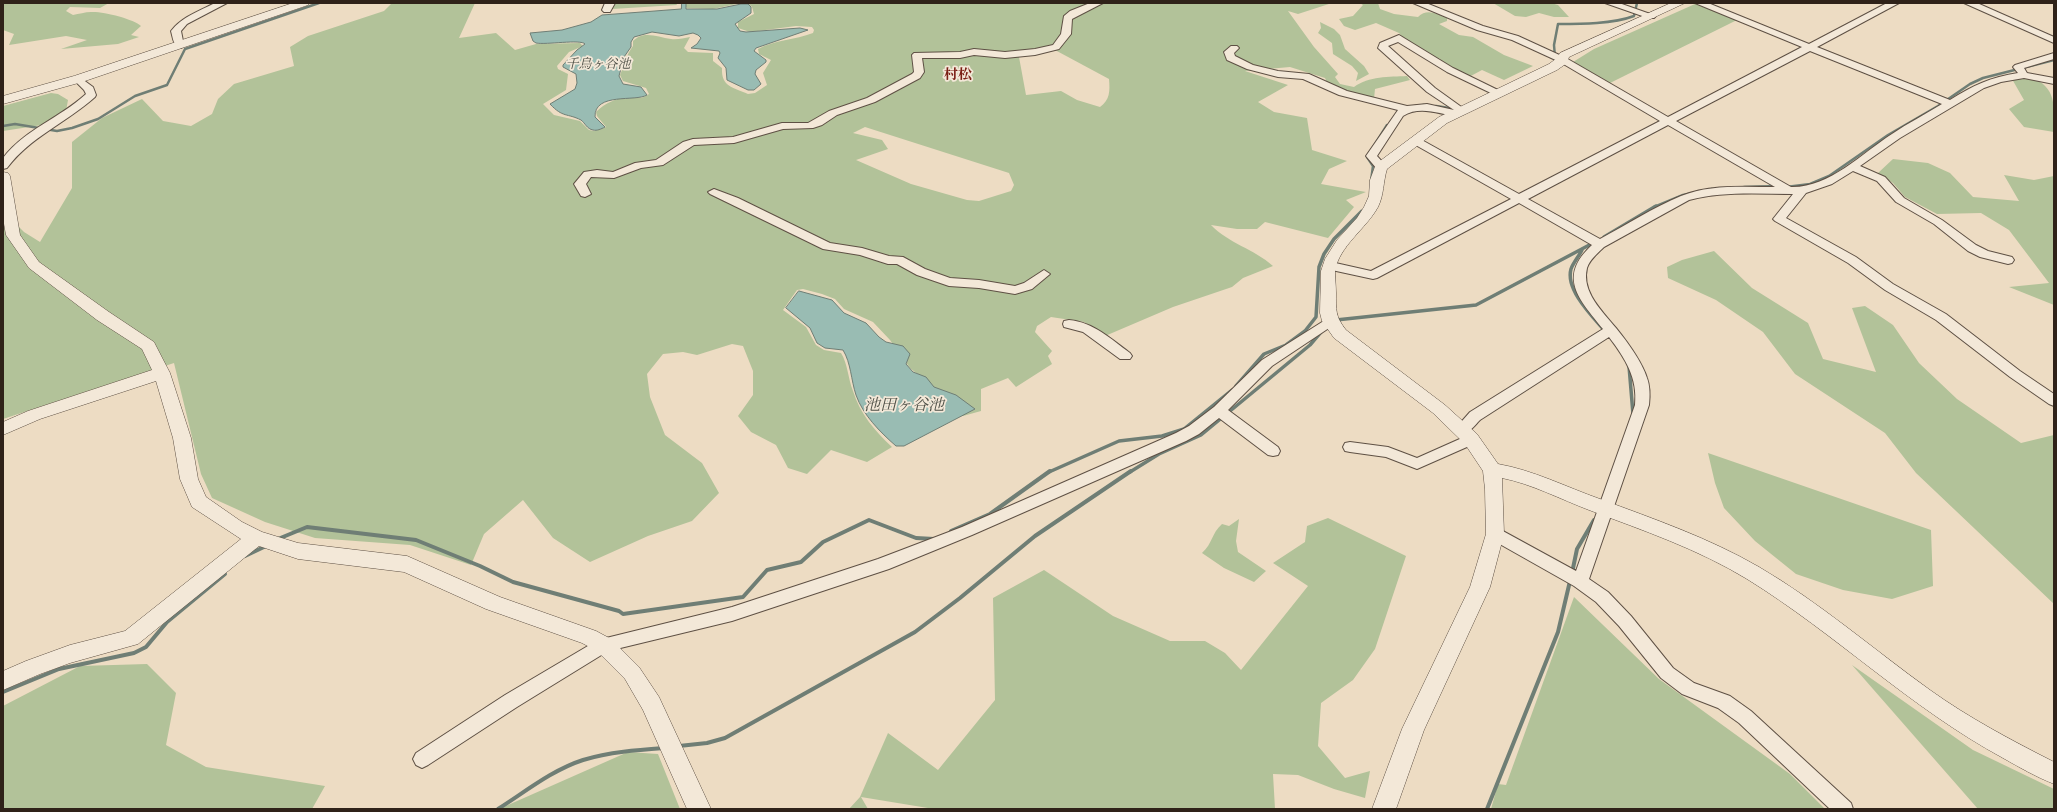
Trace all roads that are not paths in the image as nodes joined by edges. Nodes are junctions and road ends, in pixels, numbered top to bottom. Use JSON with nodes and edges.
{"nodes":[{"id":1,"x":222,"y":3,"type":"edge"},
{"id":2,"x":304,"y":3,"type":"edge"},
{"id":3,"x":1098,"y":3,"type":"edge"},
{"id":4,"x":1418,"y":3,"type":"edge"},
{"id":5,"x":1610,"y":3,"type":"edge"},
{"id":6,"x":1680,"y":3,"type":"edge"},
{"id":7,"x":1700,"y":3,"type":"edge"},
{"id":8,"x":1894,"y":3,"type":"edge"},
{"id":9,"x":1969,"y":3,"type":"edge"},
{"id":10,"x":1651,"y":16,"type":"junction"},
{"id":11,"x":2054,"y":40,"type":"edge"},
{"id":12,"x":181,"y":45,"type":"junction"},
{"id":13,"x":1809,"y":47,"type":"junction"},
{"id":14,"x":1234,"y":48,"type":"dead end"},
{"id":15,"x":2054,"y":56,"type":"edge"},
{"id":16,"x":1563,"y":60,"type":"junction"},
{"id":17,"x":2024,"y":75,"type":"junction"},
{"id":18,"x":78,"y":79,"type":"junction"},
{"id":19,"x":2050,"y":80,"type":"edge"},
{"id":20,"x":2054,"y":91,"type":"edge"},
{"id":21,"x":1499,"y":93,"type":"junction"},
{"id":22,"x":3,"y":100,"type":"edge"},
{"id":23,"x":1951,"y":104,"type":"junction"},
{"id":24,"x":1405,"y":109,"type":"junction"},
{"id":25,"x":1459,"y":112,"type":"junction"},
{"id":26,"x":1668,"y":120,"type":"junction"},
{"id":27,"x":1416,"y":141,"type":"junction"},
{"id":28,"x":3,"y":166,"type":"edge"},
{"id":29,"x":1381,"y":167,"type":"junction"},
{"id":30,"x":1852,"y":167,"type":"junction"},
{"id":31,"x":3,"y":176,"type":"edge"},
{"id":32,"x":1788,"y":191,"type":"junction"},
{"id":33,"x":1802,"y":191,"type":"junction"},
{"id":34,"x":714,"y":192,"type":"dead end"},
{"id":35,"x":584,"y":194,"type":"dead end"},
{"id":36,"x":1518,"y":199,"type":"junction"},
{"id":37,"x":1600,"y":244,"type":"junction"},
{"id":38,"x":2008,"y":260,"type":"dead end"},
{"id":39,"x":1331,"y":266,"type":"junction"},
{"id":40,"x":1044,"y":274,"type":"dead end"},
{"id":41,"x":1330,"y":321,"type":"junction"},
{"id":42,"x":1069,"y":324,"type":"dead end"},
{"id":43,"x":1610,"y":330,"type":"junction"},
{"id":44,"x":1125,"y":356,"type":"dead end"},
{"id":45,"x":161,"y":374,"type":"junction"},
{"id":46,"x":2054,"y":401,"type":"edge"},
{"id":47,"x":1219,"y":412,"type":"junction"},
{"id":48,"x":3,"y":428,"type":"edge"},
{"id":49,"x":1466,"y":434,"type":"junction"},
{"id":50,"x":1350,"y":447,"type":"dead end"},
{"id":51,"x":1273,"y":450,"type":"dead end"},
{"id":52,"x":1492,"y":470,"type":"junction"},
{"id":53,"x":1607,"y":509,"type":"junction"},
{"id":54,"x":1496,"y":534,"type":"junction"},
{"id":55,"x":256,"y":538,"type":"junction"},
{"id":56,"x":1580,"y":581,"type":"junction"},
{"id":57,"x":604,"y":645,"type":"junction"},
{"id":58,"x":3,"y":681,"type":"edge"},
{"id":59,"x":422,"y":759,"type":"dead end"},
{"id":60,"x":2054,"y":773,"type":"edge"},
{"id":61,"x":699,"y":809,"type":"edge"},
{"id":62,"x":1384,"y":809,"type":"edge"},
{"id":63,"x":1844,"y":809,"type":"edge"}],
"edges":[{"from":1,"to":12,"type":"street"},
{"from":2,"to":12,"type":"street"},
{"from":3,"to":35,"type":"street"},
{"from":4,"to":16,"type":"street"},
{"from":5,"to":10,"type":"street"},
{"from":6,"to":10,"type":"street"},
{"from":7,"to":13,"type":"street"},
{"from":8,"to":13,"type":"street"},
{"from":9,"to":11,"type":"street"},
{"from":10,"to":16,"type":"street"},
{"from":12,"to":18,"type":"street"},
{"from":13,"to":23,"type":"street"},
{"from":13,"to":26,"type":"street"},
{"from":14,"to":24,"type":"street"},
{"from":15,"to":17,"type":"street"},
{"from":16,"to":21,"type":"street"},
{"from":16,"to":26,"type":"street"},
{"from":17,"to":19,"type":"street"},
{"from":17,"to":23,"type":"street"},
{"from":18,"to":22,"type":"street"},
{"from":18,"to":28,"type":"street"},
{"from":19,"to":20,"type":"street"},
{"from":21,"to":25,"type":"street"},
{"from":21,"to":25,"type":"street"},
{"from":23,"to":30,"type":"street"},
{"from":24,"to":25,"type":"street"},
{"from":24,"to":29,"type":"street"},
{"from":25,"to":27,"type":"street"},
{"from":26,"to":32,"type":"street"},
{"from":26,"to":36,"type":"street"},
{"from":27,"to":29,"type":"street"},
{"from":27,"to":36,"type":"street"},
{"from":29,"to":39,"type":"street"},
{"from":30,"to":33,"type":"street"},
{"from":30,"to":38,"type":"street"},
{"from":31,"to":45,"type":"street"},
{"from":32,"to":33,"type":"street"},
{"from":32,"to":37,"type":"street"},
{"from":33,"to":46,"type":"street"},
{"from":34,"to":40,"type":"street"},
{"from":36,"to":37,"type":"street"},
{"from":36,"to":39,"type":"street"},
{"from":37,"to":43,"type":"street"},
{"from":39,"to":41,"type":"street"},
{"from":41,"to":47,"type":"street"},
{"from":41,"to":49,"type":"street"},
{"from":42,"to":44,"type":"street"},
{"from":43,"to":49,"type":"street"},
{"from":43,"to":53,"type":"street"},
{"from":45,"to":48,"type":"street"},
{"from":45,"to":55,"type":"street"},
{"from":47,"to":51,"type":"street"},
{"from":47,"to":57,"type":"street"},
{"from":49,"to":50,"type":"street"},
{"from":49,"to":52,"type":"street"},
{"from":52,"to":53,"type":"street"},
{"from":52,"to":54,"type":"street"},
{"from":53,"to":56,"type":"street"},
{"from":53,"to":60,"type":"street"},
{"from":54,"to":56,"type":"street"},
{"from":54,"to":62,"type":"street"},
{"from":55,"to":57,"type":"street"},
{"from":55,"to":58,"type":"street"},
{"from":56,"to":63,"type":"street"},
{"from":57,"to":59,"type":"street"},
{"from":57,"to":61,"type":"street"}]}
